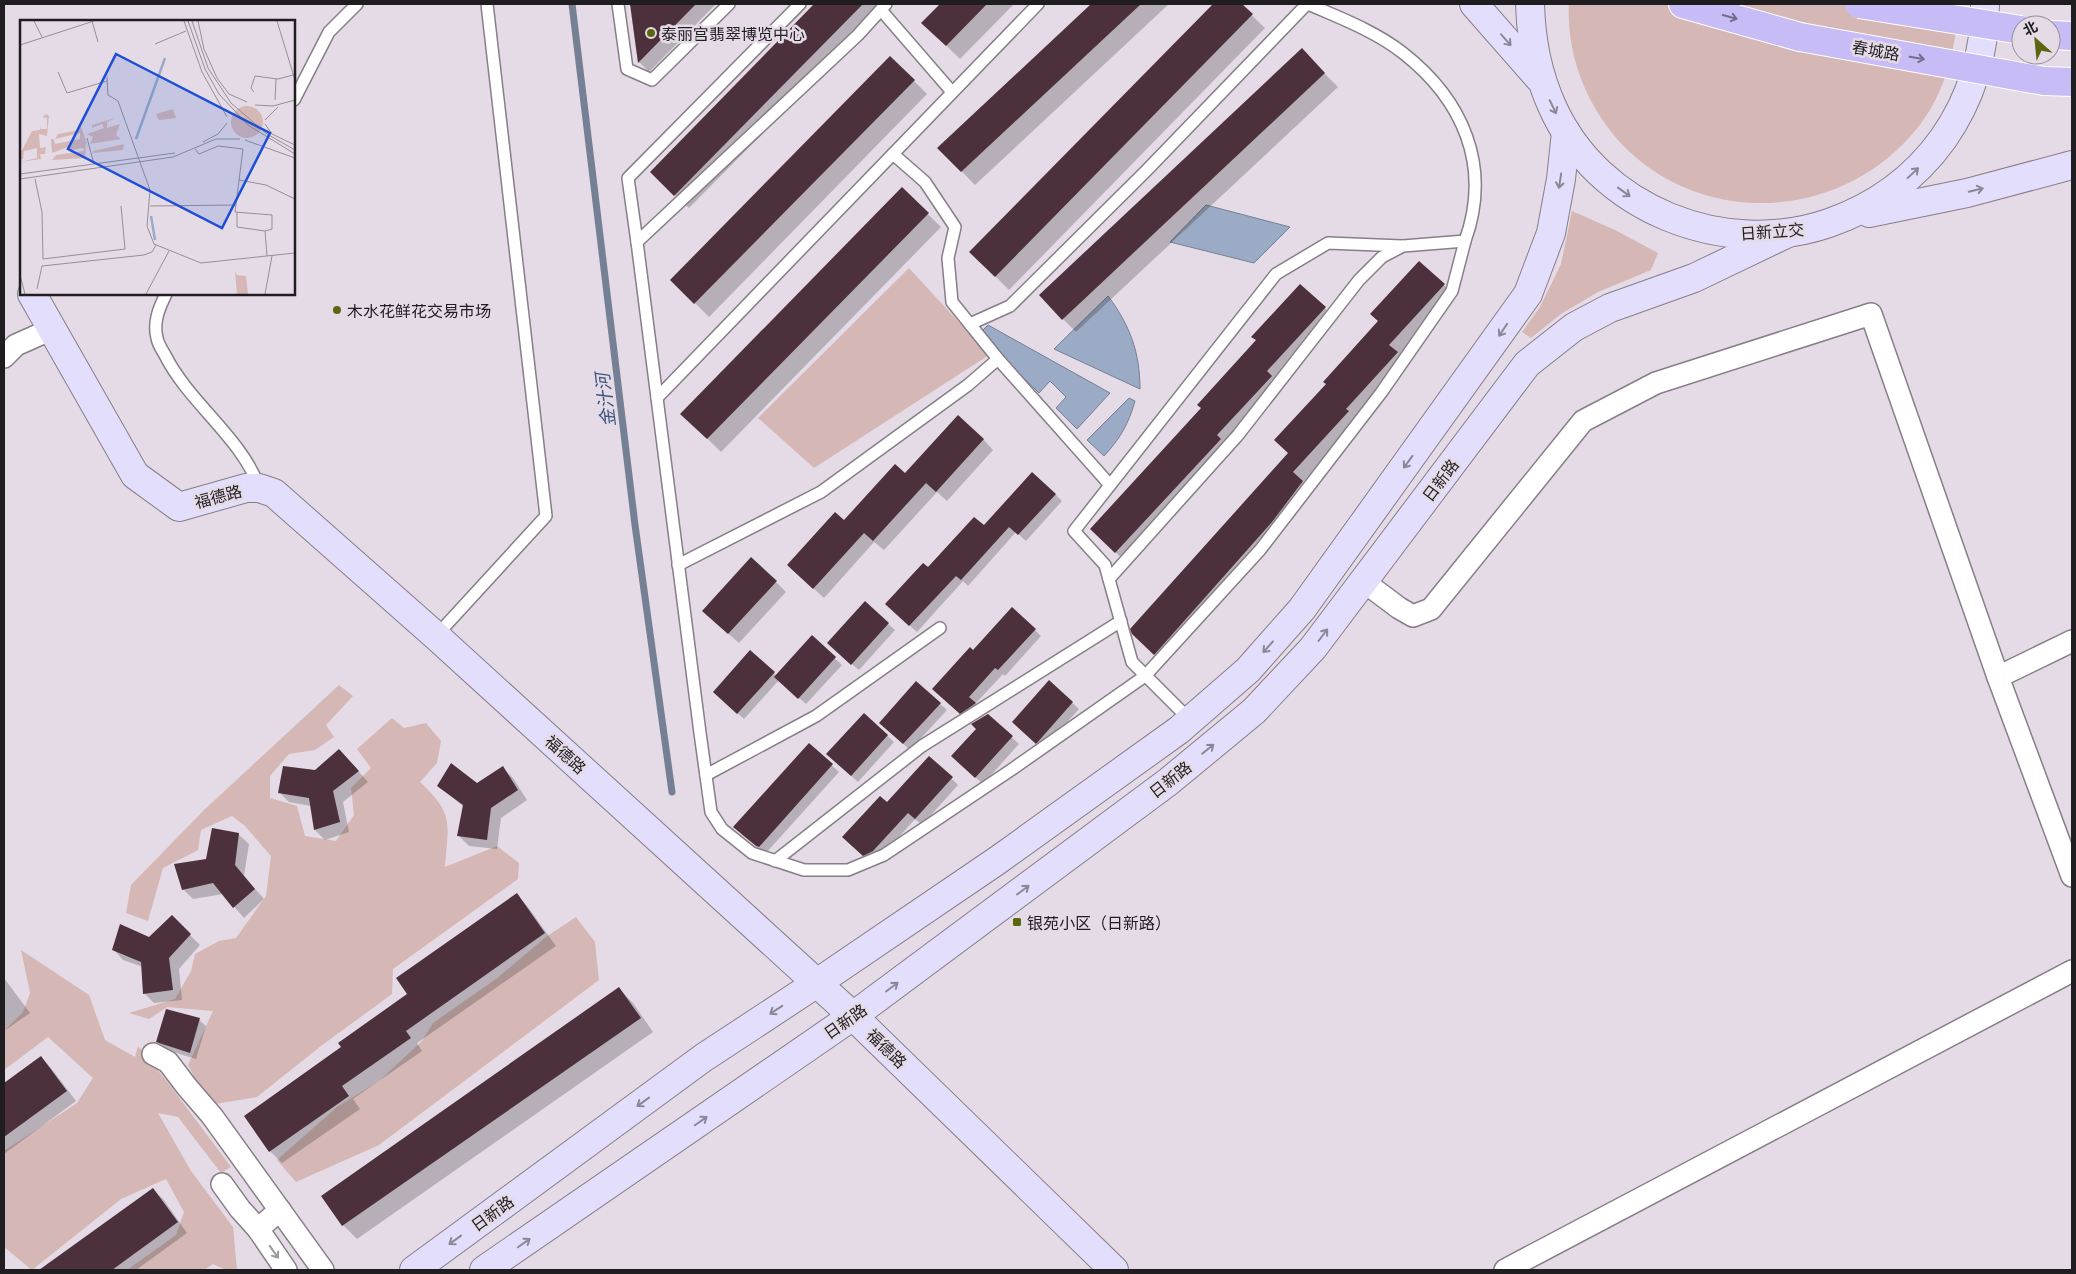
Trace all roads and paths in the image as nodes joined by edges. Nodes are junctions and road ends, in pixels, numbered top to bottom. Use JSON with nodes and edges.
{"nodes":[{"id":1,"x":357,"y":4,"type":"edge"},
{"id":2,"x":486,"y":4,"type":"edge"},
{"id":3,"x":618,"y":4,"type":"edge"},
{"id":4,"x":729,"y":4,"type":"edge"},
{"id":5,"x":800,"y":4,"type":"edge"},
{"id":6,"x":1038,"y":4,"type":"edge"},
{"id":7,"x":1308,"y":4,"type":"edge"},
{"id":8,"x":1474,"y":4,"type":"edge"},
{"id":9,"x":1530,"y":4,"type":"edge"},
{"id":10,"x":1683,"y":4,"type":"edge"},
{"id":11,"x":1859,"y":4,"type":"edge"},
{"id":12,"x":1984,"y":4,"type":"edge"},
{"id":13,"x":884,"y":7,"type":"edge"},
{"id":14,"x":2011,"y":28,"type":"edge"},
{"id":15,"x":1542,"y":81,"type":"junction"},
{"id":16,"x":2072,"y":82,"type":"edge"},
{"id":17,"x":952,"y":92,"type":"junction"},
{"id":18,"x":295,"y":98,"type":"edge"},
{"id":19,"x":1566,"y":132,"type":"junction"},
{"id":20,"x":893,"y":154,"type":"junction"},
{"id":21,"x":2072,"y":165,"type":"edge"},
{"id":22,"x":1843,"y":218,"type":"junction"},
{"id":23,"x":1788,"y":233,"type":"junction"},
{"id":24,"x":1465,"y":241,"type":"junction"},
{"id":25,"x":637,"y":242,"type":"junction"},
{"id":26,"x":1404,"y":246,"type":"junction"},
{"id":27,"x":33,"y":295,"type":"edge"},
{"id":28,"x":166,"y":295,"type":"edge"},
{"id":29,"x":970,"y":324,"type":"junction"},
{"id":30,"x":52,"y":329,"type":"junction"},
{"id":31,"x":4,"y":357,"type":"edge"},
{"id":32,"x":998,"y":359,"type":"junction"},
{"id":33,"x":657,"y":398,"type":"junction"},
{"id":34,"x":1110,"y":485,"type":"junction"},
{"id":35,"x":259,"y":488,"type":"junction"},
{"id":36,"x":678,"y":565,"type":"junction"},
{"id":37,"x":1109,"y":579,"type":"junction"},
{"id":38,"x":1363,"y":582,"type":"junction"},
{"id":39,"x":1120,"y":621,"type":"junction"},
{"id":40,"x":940,"y":628,"type":"dead end"},
{"id":41,"x":436,"y":636,"type":"junction"},
{"id":42,"x":2072,"y":642,"type":"edge"},
{"id":43,"x":1145,"y":676,"type":"junction"},
{"id":44,"x":1998,"y":677,"type":"junction"},
{"id":45,"x":1190,"y":720,"type":"junction"},
{"id":46,"x":706,"y":776,"type":"junction"},
{"id":47,"x":775,"y":861,"type":"junction"},
{"id":48,"x":2072,"y":876,"type":"edge"},
{"id":49,"x":2072,"y":971,"type":"edge"},
{"id":50,"x":817,"y":983,"type":"junction"},
{"id":51,"x":853,"y":1016,"type":"junction"},
{"id":52,"x":153,"y":1054,"type":"dead end"},
{"id":53,"x":222,"y":1184,"type":"dead end"},
{"id":54,"x":280,"y":1210,"type":"junction"},
{"id":55,"x":258,"y":1229,"type":"junction"},
{"id":56,"x":286,"y":1270,"type":"edge"},
{"id":57,"x":323,"y":1270,"type":"edge"},
{"id":58,"x":414,"y":1270,"type":"edge"},
{"id":59,"x":484,"y":1270,"type":"edge"},
{"id":60,"x":1114,"y":1270,"type":"edge"},
{"id":61,"x":1505,"y":1270,"type":"edge"}],
"edges":[{"from":1,"to":18,"type":"lane"},
{"from":2,"to":41,"type":"lane"},
{"from":3,"to":4,"type":"lane"},
{"from":5,"to":25,"type":"lane"},
{"from":6,"to":17,"type":"lane"},
{"from":7,"to":24,"type":"lane"},
{"from":7,"to":29,"type":"lane"},
{"from":8,"to":15,"type":"main road","one_way":true},
{"from":9,"to":15,"type":"main road","name":"日新立交"},
{"from":10,"to":16,"type":"main road","name":"春城路","one_way":true,"bridge":true},
{"from":11,"to":14,"type":"main road","bridge":true},
{"from":22,"to":12,"type":"main road","name":"日新立交","one_way":true},
{"from":13,"to":17,"type":"lane"},
{"from":13,"to":25,"type":"lane"},
{"from":15,"to":19,"type":"main road","name":"日新立交","one_way":true},
{"from":17,"to":20,"type":"lane"},
{"from":19,"to":23,"type":"main road","name":"日新立交","one_way":true},
{"from":19,"to":45,"type":"main road","name":"日新路","one_way":true},
{"from":20,"to":29,"type":"lane"},
{"from":20,"to":33,"type":"lane"},
{"from":22,"to":21,"type":"main road","one_way":true},
{"from":22,"to":23,"type":"main road","name":"日新立交"},
{"from":23,"to":38,"type":"main road","name":"日新路"},
{"from":24,"to":26,"type":"lane"},
{"from":24,"to":43,"type":"lane"},
{"from":25,"to":33,"type":"lane"},
{"from":26,"to":34,"type":"lane"},
{"from":26,"to":37,"type":"lane"},
{"from":27,"to":30,"type":"main road","name":"福德路"},
{"from":28,"to":35,"type":"lane"},
{"from":29,"to":32,"type":"lane"},
{"from":30,"to":31,"type":"street"},
{"from":30,"to":35,"type":"main road","name":"福德路"},
{"from":32,"to":34,"type":"lane"},
{"from":32,"to":36,"type":"lane"},
{"from":33,"to":36,"type":"lane"},
{"from":34,"to":37,"type":"lane"},
{"from":35,"to":41,"type":"main road","name":"福德路"},
{"from":36,"to":46,"type":"lane"},
{"from":37,"to":39,"type":"lane"},
{"from":38,"to":44,"type":"street"},
{"from":51,"to":38,"type":"main road","name":"日新路","one_way":true},
{"from":39,"to":43,"type":"lane"},
{"from":39,"to":47,"type":"lane"},
{"from":40,"to":46,"type":"lane"},
{"from":41,"to":50,"type":"main road","name":"福德路"},
{"from":42,"to":44,"type":"street"},
{"from":43,"to":45,"type":"lane"},
{"from":43,"to":47,"type":"lane"},
{"from":44,"to":48,"type":"street"},
{"from":45,"to":50,"type":"main road","name":"日新路"},
{"from":46,"to":47,"type":"lane"},
{"from":49,"to":61,"type":"street"},
{"from":50,"to":51,"type":"main road","name":"福德路"},
{"from":50,"to":58,"type":"main road","name":"日新路","one_way":true},
{"from":59,"to":51,"type":"main road","name":"日新路","one_way":true},
{"from":51,"to":60,"type":"main road","name":"福德路"},
{"from":52,"to":54,"type":"street"},
{"from":53,"to":55,"type":"street"},
{"from":54,"to":55,"type":"street"},
{"from":54,"to":57,"type":"street"},
{"from":55,"to":56,"type":"street","one_way":true}]}
